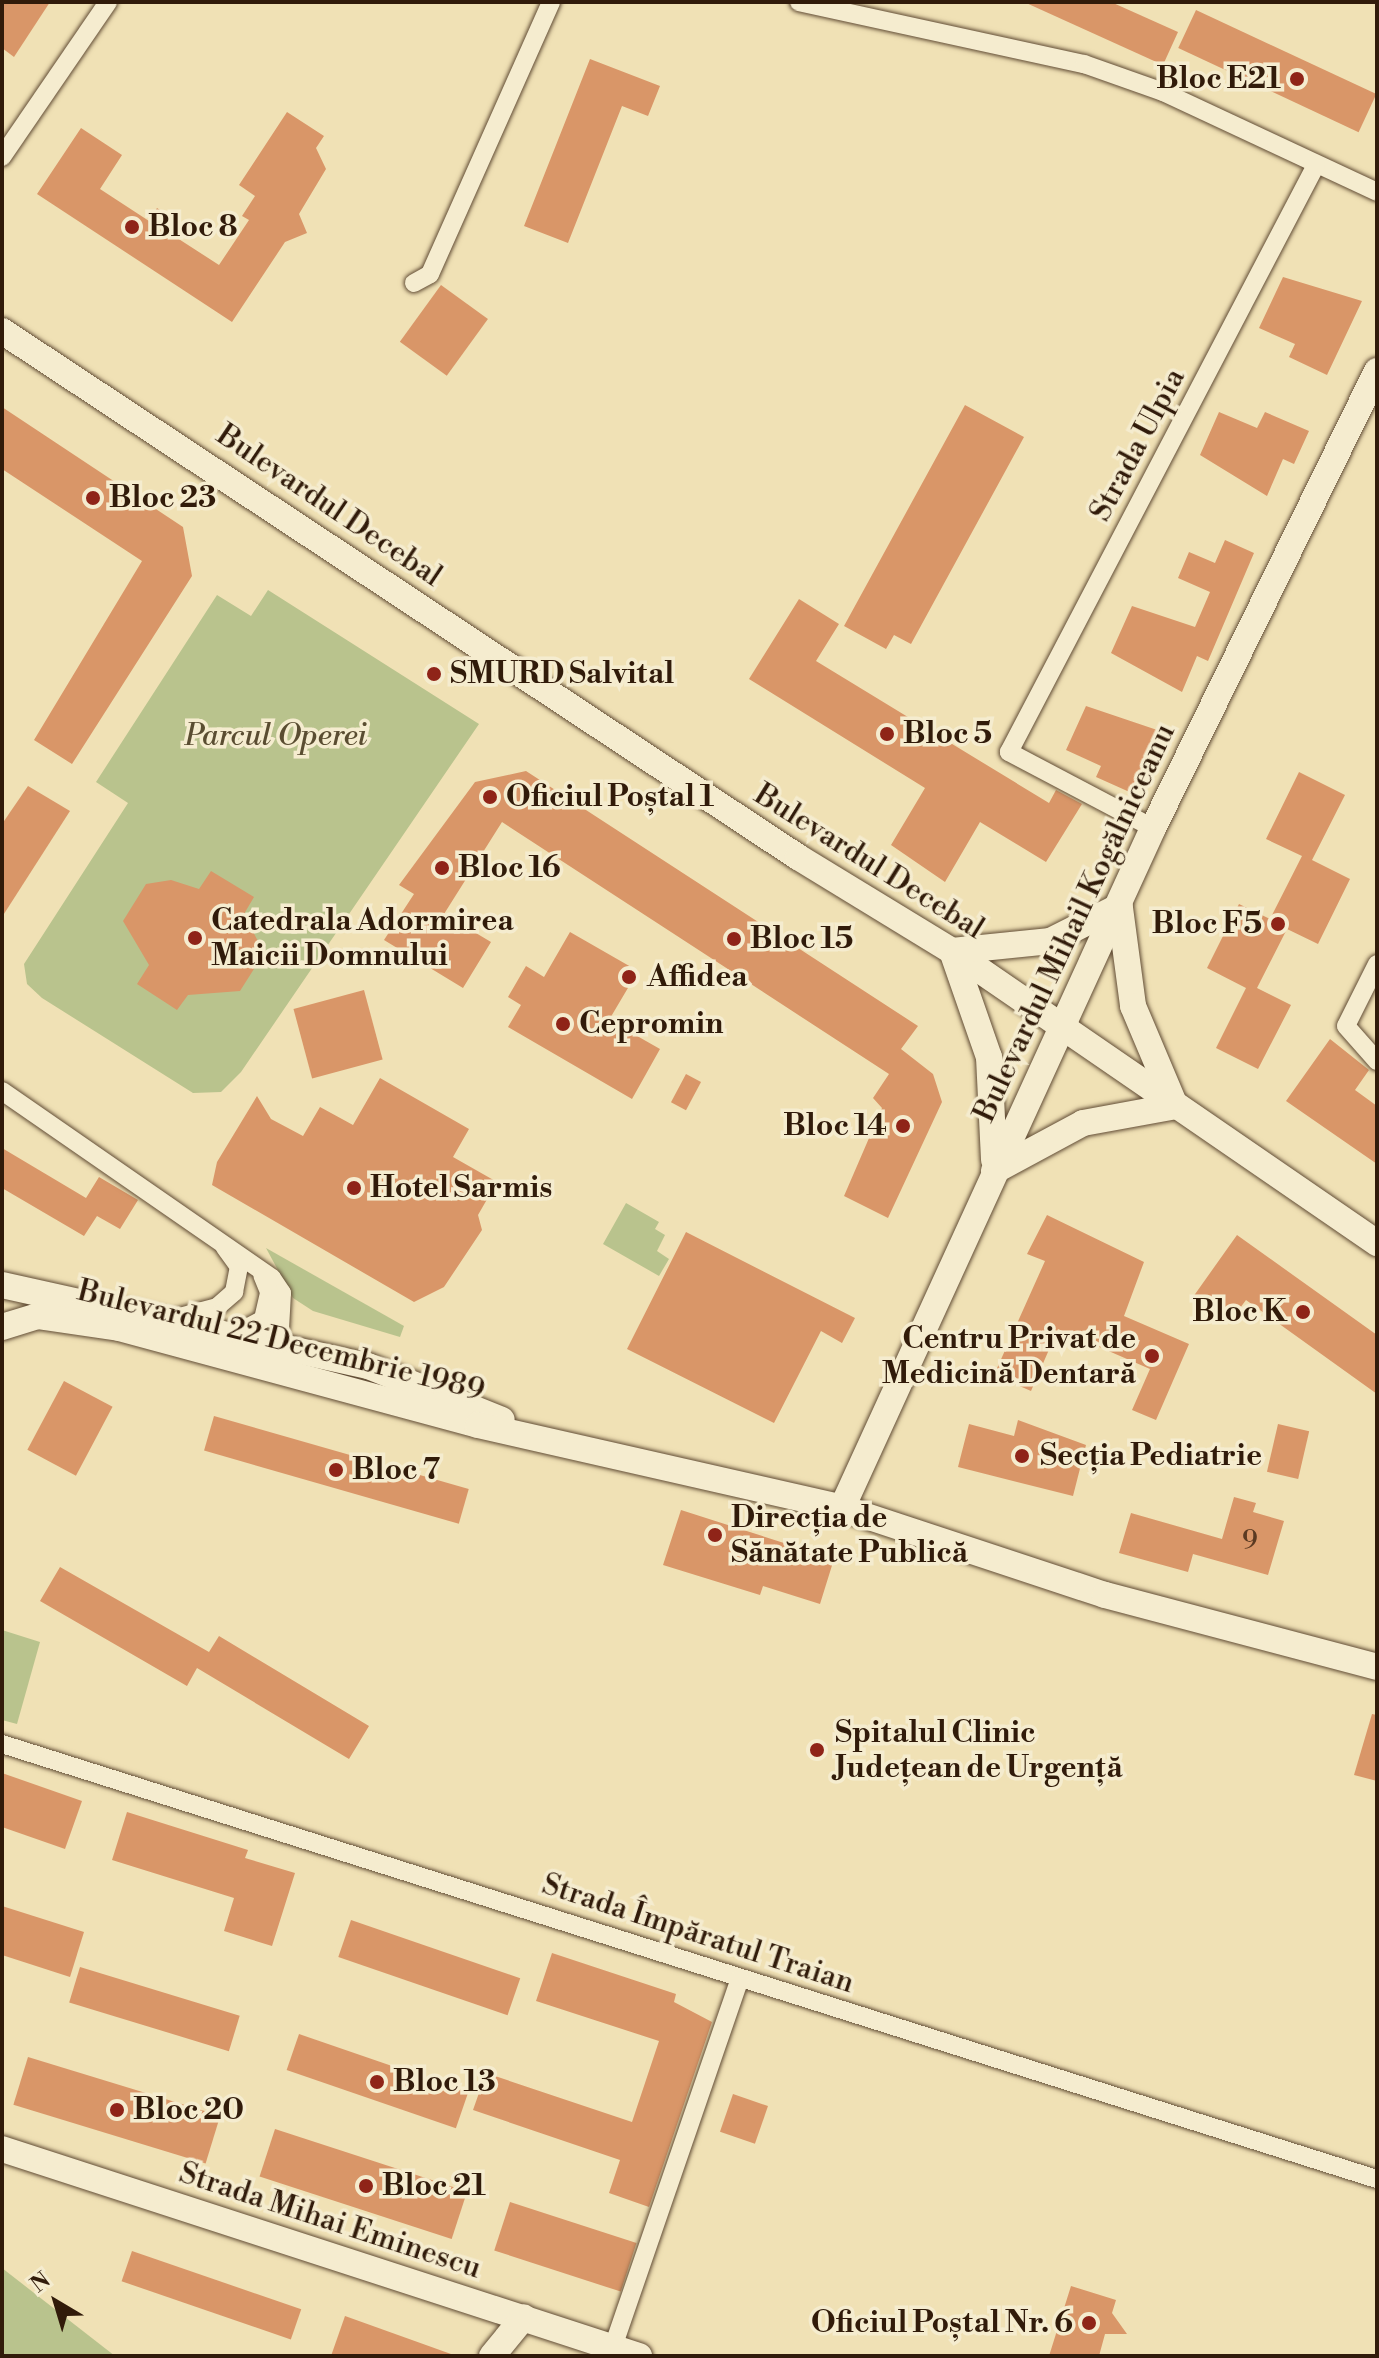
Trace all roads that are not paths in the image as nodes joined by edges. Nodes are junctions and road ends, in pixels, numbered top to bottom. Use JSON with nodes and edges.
{"nodes":[{"id":1,"x":108,"y":2,"type":"edge"},
{"id":2,"x":551,"y":2,"type":"edge"},
{"id":3,"x":799,"y":2,"type":"edge"},
{"id":4,"x":2,"y":157,"type":"edge"},
{"id":5,"x":1316,"y":165,"type":"junction"},
{"id":6,"x":1377,"y":192,"type":"edge"},
{"id":7,"x":414,"y":283,"type":"dead end"},
{"id":8,"x":2,"y":331,"type":"edge"},
{"id":9,"x":1377,"y":371,"type":"edge"},
{"id":10,"x":1153,"y":828,"type":"junction"},
{"id":11,"x":1120,"y":906,"type":"junction"},
{"id":12,"x":952,"y":951,"type":"junction"},
{"id":13,"x":1377,"y":964,"type":"edge"},
{"id":14,"x":1064,"y":1029,"type":"junction"},
{"id":15,"x":1377,"y":1061,"type":"edge"},
{"id":16,"x":2,"y":1091,"type":"edge"},
{"id":17,"x":1176,"y":1106,"type":"junction"},
{"id":18,"x":994,"y":1171,"type":"junction"},
{"id":19,"x":222,"y":1242,"type":"junction"},
{"id":20,"x":1377,"y":1243,"type":"edge"},
{"id":21,"x":258,"y":1265,"type":"junction"},
{"id":22,"x":2,"y":1285,"type":"edge"},
{"id":23,"x":176,"y":1318,"type":"junction"},
{"id":24,"x":2,"y":1327,"type":"edge"},
{"id":25,"x":233,"y":1335,"type":"junction"},
{"id":26,"x":279,"y":1346,"type":"junction"},
{"id":27,"x":205,"y":1353,"type":"junction"},
{"id":28,"x":544,"y":1440,"type":"junction"},
{"id":29,"x":842,"y":1508,"type":"junction"},
{"id":30,"x":1377,"y":1667,"type":"edge"},
{"id":31,"x":2,"y":1744,"type":"edge"},
{"id":32,"x":740,"y":1978,"type":"junction"},
{"id":33,"x":2,"y":2149,"type":"edge"},
{"id":34,"x":1377,"y":2179,"type":"edge"},
{"id":35,"x":524,"y":2317,"type":"junction"},
{"id":36,"x":613,"y":2347,"type":"junction"},
{"id":37,"x":492,"y":2356,"type":"edge"},
{"id":38,"x":639,"y":2356,"type":"edge"}],
"edges":[{"from":1,"to":4,"type":"street"},
{"from":2,"to":7,"type":"street"},
{"from":3,"to":5,"type":"street"},
{"from":5,"to":6,"type":"street"},
{"from":5,"to":10,"type":"street","name":"Strada Ulpia"},
{"from":8,"to":12,"type":"street","name":"Bulevardul Decebal"},
{"from":9,"to":10,"type":"street","name":"Bulevardul Mihail Kogălniceanu"},
{"from":10,"to":11,"type":"street","name":"Bulevardul Mihail Kogălniceanu"},
{"from":11,"to":12,"type":"street"},
{"from":11,"to":14,"type":"street","name":"Bulevardul Mihail Kogălniceanu"},
{"from":11,"to":17,"type":"street"},
{"from":12,"to":14,"type":"street","name":"Bulevardul Decebal"},
{"from":12,"to":18,"type":"street"},
{"from":13,"to":15,"type":"street"},
{"from":14,"to":17,"type":"street","name":"Bulevardul Decebal"},
{"from":14,"to":18,"type":"street","name":"Bulevardul Mihail Kogălniceanu"},
{"from":16,"to":19,"type":"street"},
{"from":17,"to":18,"type":"street"},
{"from":17,"to":20,"type":"street","name":"Bulevardul Decebal"},
{"from":18,"to":29,"type":"street","name":"Bulevardul Mihail Kogălniceanu"},
{"from":19,"to":21,"type":"street"},
{"from":19,"to":23,"type":"street"},
{"from":21,"to":25,"type":"street"},
{"from":21,"to":26,"type":"street"},
{"from":22,"to":23,"type":"street","name":"Bulevardul 22 Decembrie 1989"},
{"from":23,"to":25,"type":"street","name":"Bulevardul 22 Decembrie 1989"},
{"from":24,"to":27,"type":"street","name":"Bulevardul 22 Decembrie 1989"},
{"from":25,"to":26,"type":"street","name":"Bulevardul 22 Decembrie 1989"},
{"from":25,"to":27,"type":"street"},
{"from":26,"to":28,"type":"street","name":"Bulevardul 22 Decembrie 1989"},
{"from":27,"to":28,"type":"street","name":"Bulevardul 22 Decembrie 1989"},
{"from":28,"to":29,"type":"street","name":"Bulevardul 22 Decembrie 1989"},
{"from":29,"to":30,"type":"street","name":"Bulevardul 22 Decembrie 1989"},
{"from":31,"to":32,"type":"street","name":"Strada Împăratul Traian"},
{"from":32,"to":34,"type":"street","name":"Strada Împăratul Traian"},
{"from":32,"to":36,"type":"street"},
{"from":33,"to":35,"type":"street","name":"Strada Mihai Eminescu"},
{"from":35,"to":36,"type":"street","name":"Strada Mihai Eminescu"},
{"from":35,"to":37,"type":"street"},
{"from":36,"to":38,"type":"street","name":"Strada Mihai Eminescu"}]}
